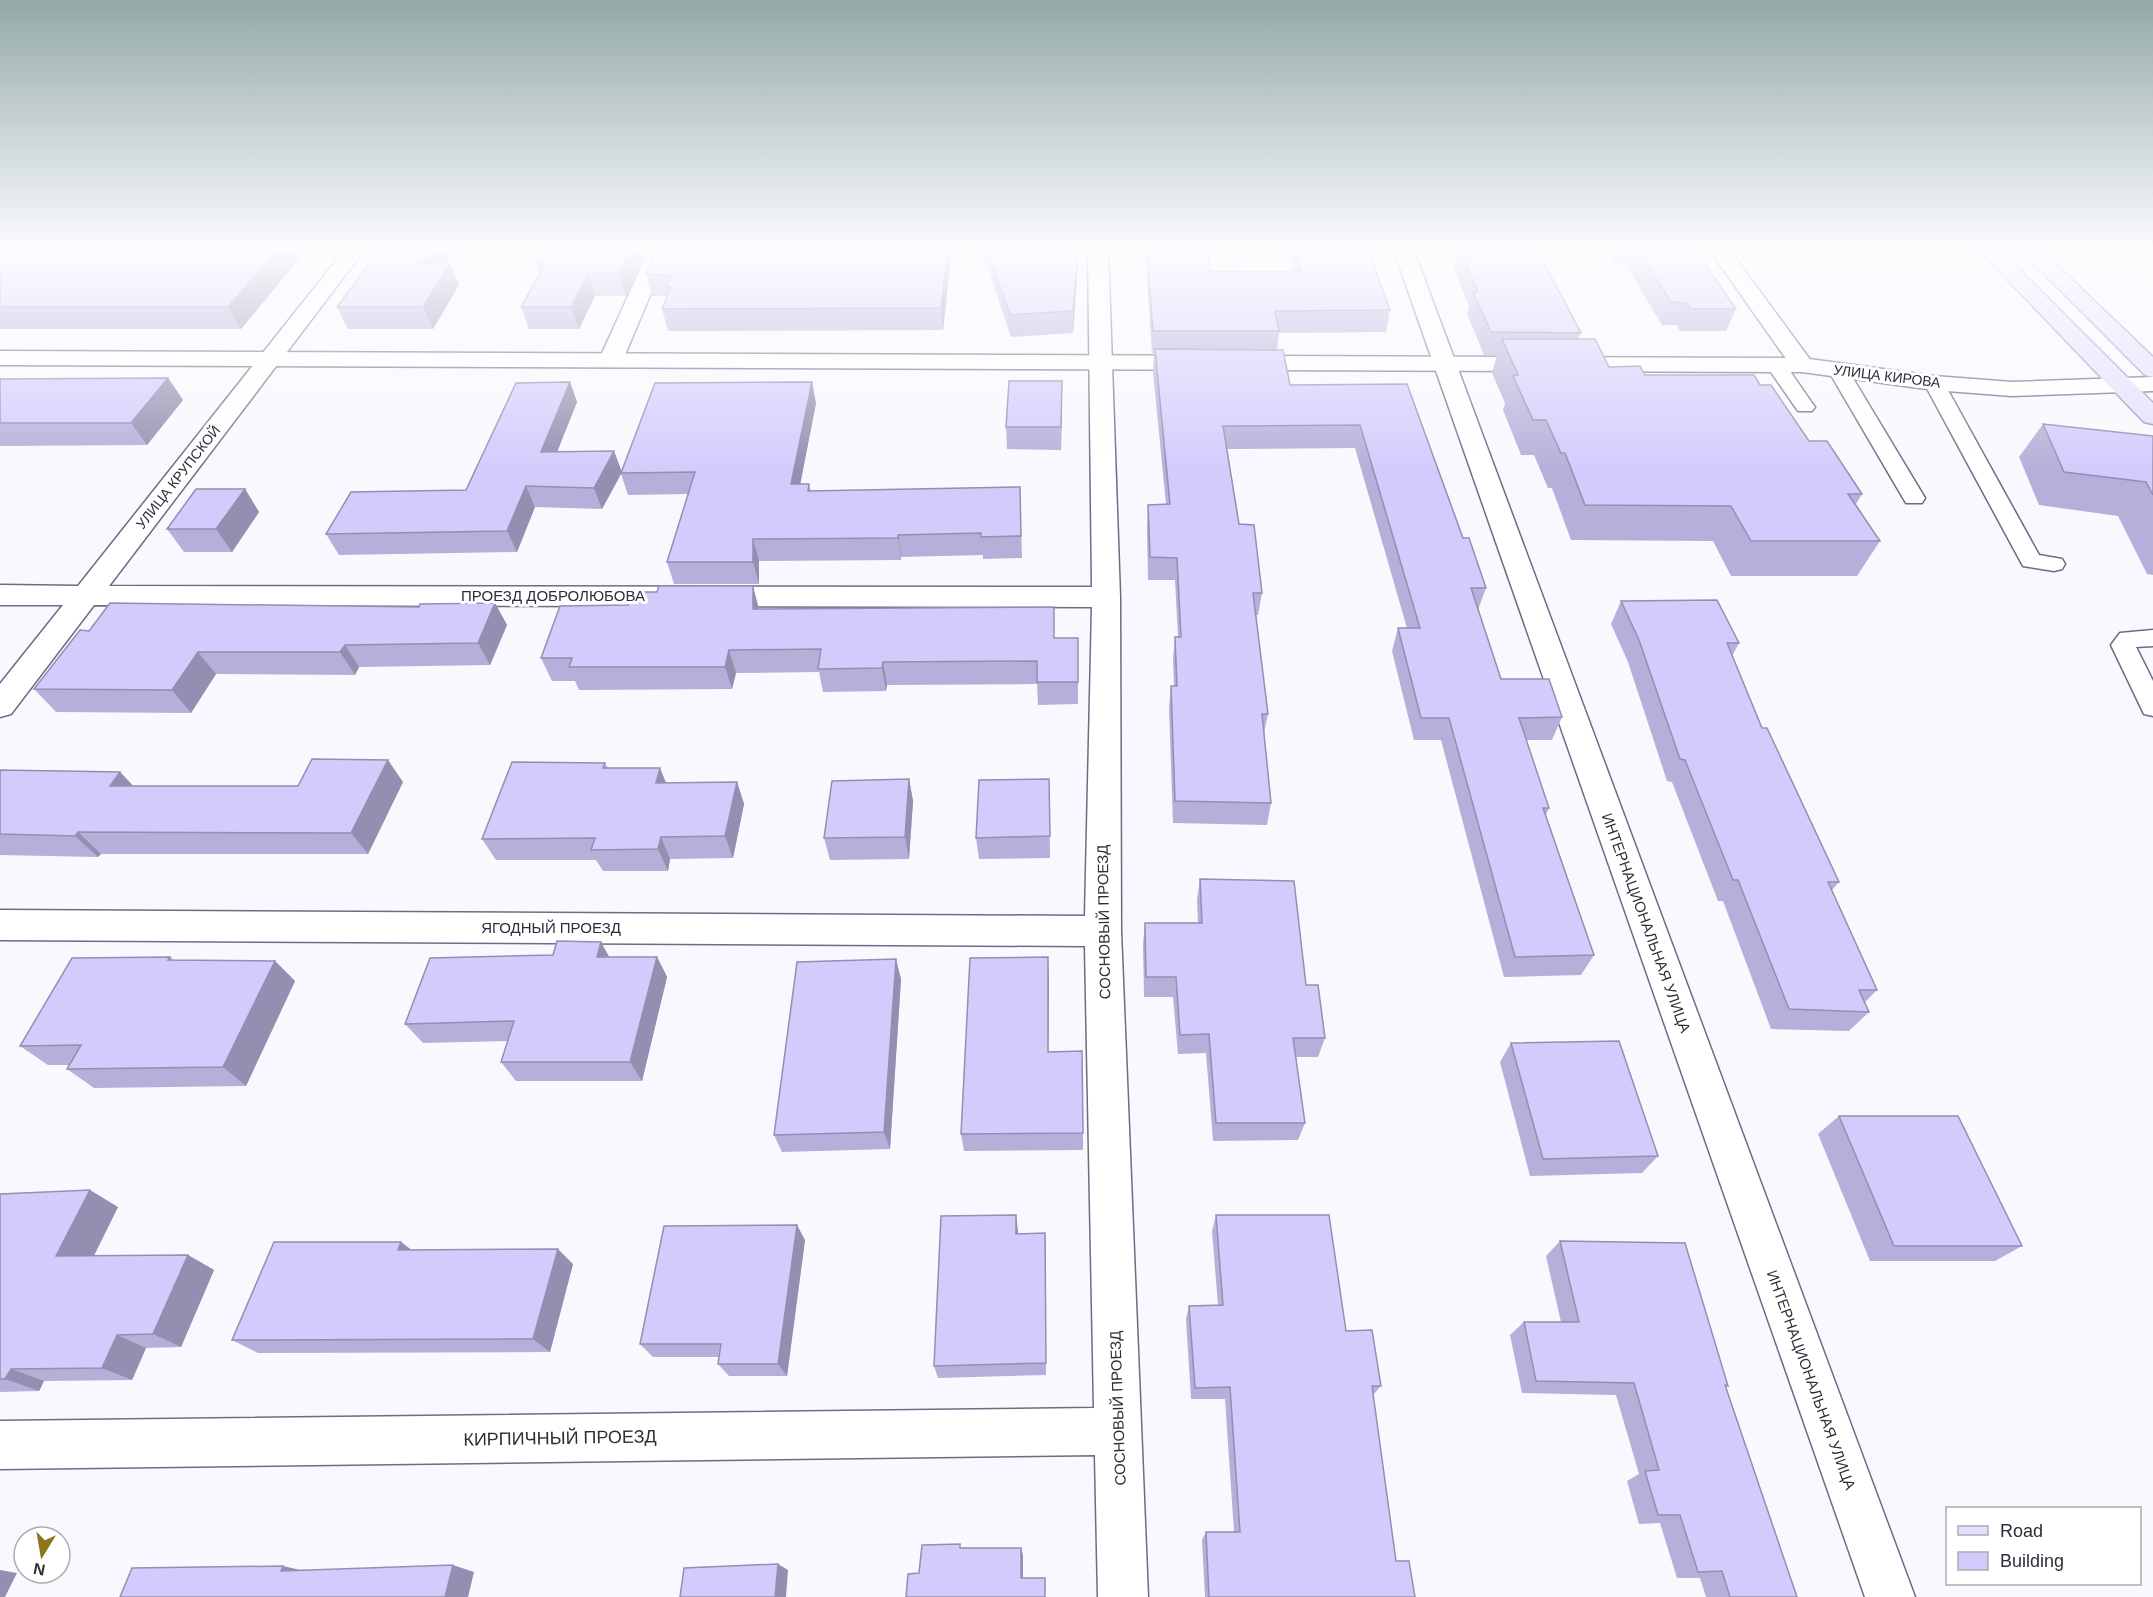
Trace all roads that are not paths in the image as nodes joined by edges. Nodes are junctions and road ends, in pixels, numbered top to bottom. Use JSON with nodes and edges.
{"nodes":[{"id":1,"x":298,"y":323,"type":"edge"},
{"id":2,"x":627,"y":323,"type":"edge"},
{"id":3,"x":1101,"y":323,"type":"edge"},
{"id":4,"x":1429,"y":323,"type":"edge"},
{"id":5,"x":1772,"y":323,"type":"edge"},
{"id":6,"x":2060,"y":323,"type":"edge"},
{"id":7,"x":2104,"y":323,"type":"edge"},
{"id":8,"x":0,"y":358,"type":"edge"},
{"id":9,"x":269,"y":360,"type":"junction"},
{"id":10,"x":610,"y":362,"type":"junction"},
{"id":11,"x":1102,"y":362,"type":"junction"},
{"id":12,"x":1443,"y":364,"type":"junction"},
{"id":13,"x":1776,"y":365,"type":"junction"},
{"id":14,"x":1802,"y":365,"type":"junction"},
{"id":15,"x":1838,"y":370,"type":"junction"},
{"id":16,"x":2153,"y":370,"type":"edge"},
{"id":17,"x":1934,"y":383,"type":"junction"},
{"id":18,"x":2153,"y":384,"type":"edge"},
{"id":19,"x":2121,"y":385,"type":"junction"},
{"id":20,"x":1805,"y":407,"type":"dead end"},
{"id":21,"x":2153,"y":417,"type":"edge"},
{"id":22,"x":1914,"y":498,"type":"dead end"},
{"id":23,"x":2054,"y":564,"type":"dead end"},
{"id":24,"x":87,"y":594,"type":"junction"},
{"id":25,"x":0,"y":595,"type":"edge"},
{"id":26,"x":1107,"y":597,"type":"junction"},
{"id":27,"x":2153,"y":638,"type":"edge"},
{"id":28,"x":0,"y":706,"type":"edge"},
{"id":29,"x":2153,"y":707,"type":"edge"},
{"id":30,"x":0,"y":925,"type":"edge"},
{"id":31,"x":1102,"y":931,"type":"junction"},
{"id":32,"x":1120,"y":1431,"type":"junction"},
{"id":33,"x":0,"y":1445,"type":"edge"},
{"id":34,"x":1123,"y":1597,"type":"edge"},
{"id":35,"x":1890,"y":1597,"type":"edge"}],
"edges":[{"from":1,"to":9,"type":"street","name":"УЛИЦА КРУПСКОЙ"},
{"from":2,"to":10,"type":"street"},
{"from":3,"to":11,"type":"street","name":"СОСНОВЫЙ ПРОЕЗД"},
{"from":4,"to":12,"type":"street","name":"ИНТЕРНАЦИОНАЛЬНАЯ УЛИЦА"},
{"from":5,"to":14,"type":"street"},
{"from":6,"to":19,"type":"main road"},
{"from":7,"to":16,"type":"main road"},
{"from":8,"to":9,"type":"street","name":"УЛИЦА КИРОВА"},
{"from":9,"to":10,"type":"street","name":"УЛИЦА КИРОВА"},
{"from":9,"to":24,"type":"street","name":"УЛИЦА КРУПСКОЙ"},
{"from":10,"to":11,"type":"street","name":"УЛИЦА КИРОВА"},
{"from":11,"to":12,"type":"street","name":"УЛИЦА КИРОВА"},
{"from":11,"to":26,"type":"street","name":"СОСНОВЫЙ ПРОЕЗД"},
{"from":12,"to":13,"type":"street","name":"УЛИЦА КИРОВА"},
{"from":12,"to":35,"type":"street","name":"ИНТЕРНАЦИОНАЛЬНАЯ УЛИЦА"},
{"from":13,"to":14,"type":"street","name":"УЛИЦА КИРОВА"},
{"from":13,"to":20,"type":"lane"},
{"from":14,"to":15,"type":"street","name":"УЛИЦА КИРОВА"},
{"from":15,"to":17,"type":"street","name":"УЛИЦА КИРОВА"},
{"from":15,"to":22,"type":"lane"},
{"from":17,"to":19,"type":"street","name":"УЛИЦА КИРОВА"},
{"from":17,"to":23,"type":"lane"},
{"from":18,"to":19,"type":"street","name":"УЛИЦА КИРОВА"},
{"from":19,"to":21,"type":"main road"},
{"from":24,"to":25,"type":"street","name":"ПРОЕЗД ДОБРОЛЮБОВА"},
{"from":24,"to":26,"type":"street","name":"ПРОЕЗД ДОБРОЛЮБОВА"},
{"from":24,"to":28,"type":"street","name":"УЛИЦА КРУПСКОЙ"},
{"from":26,"to":31,"type":"street","name":"СОСНОВЫЙ ПРОЕЗД"},
{"from":27,"to":29,"type":"lane"},
{"from":30,"to":31,"type":"street","name":"ЯГОДНЫЙ ПРОЕЗД"},
{"from":31,"to":32,"type":"street","name":"СОСНОВЫЙ ПРОЕЗД"},
{"from":32,"to":33,"type":"street","name":"КИРПИЧНЫЙ ПРОЕЗД"},
{"from":32,"to":34,"type":"street","name":"СОСНОВЫЙ ПРОЕЗД"}]}
